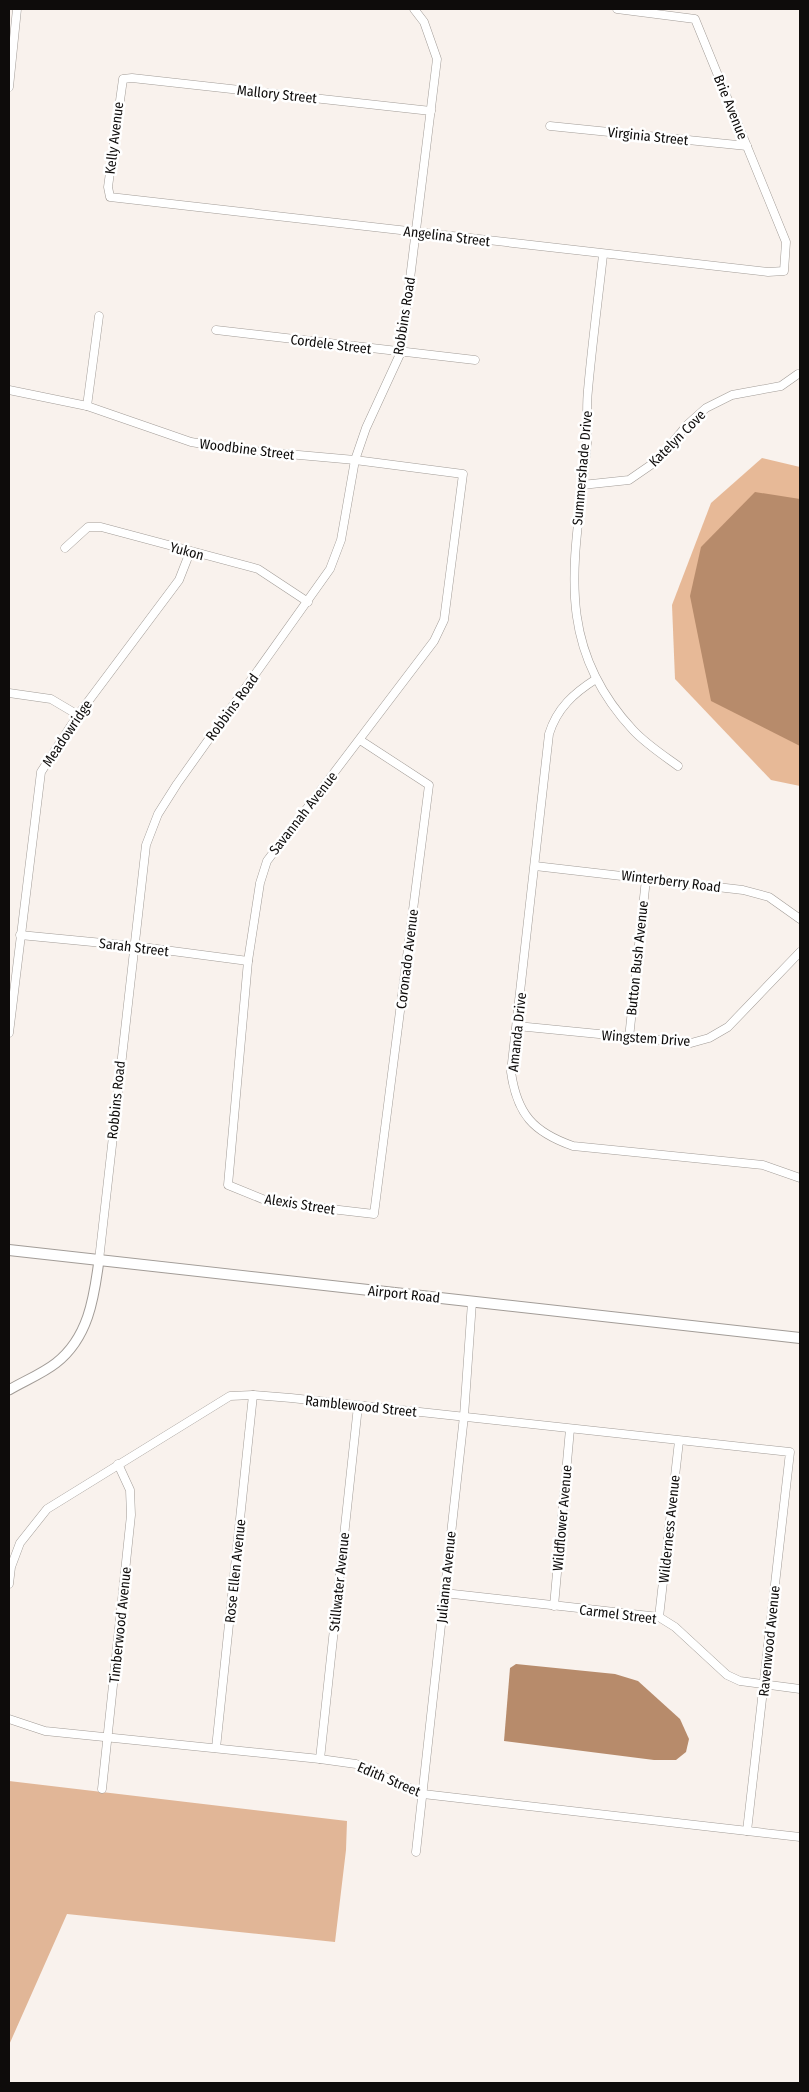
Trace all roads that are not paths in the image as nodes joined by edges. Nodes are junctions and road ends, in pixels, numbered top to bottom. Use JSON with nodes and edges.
{"nodes":[{"id":1,"x":17,"y":9,"type":"edge"},
{"id":2,"x":414,"y":9,"type":"edge"},
{"id":3,"x":617,"y":9,"type":"edge"},
{"id":4,"x":123,"y":79,"type":"joint"},
{"id":5,"x":9,"y":87,"type":"edge"},
{"id":6,"x":431,"y":111,"type":"junction"},
{"id":7,"x":550,"y":126,"type":"dead end"},
{"id":8,"x":747,"y":146,"type":"junction"},
{"id":9,"x":110,"y":197,"type":"joint"},
{"id":10,"x":416,"y":233,"type":"junction"},
{"id":11,"x":603,"y":255,"type":"junction"},
{"id":12,"x":784,"y":271,"type":"joint"},
{"id":13,"x":99,"y":316,"type":"dead end"},
{"id":14,"x":216,"y":330,"type":"dead end"},
{"id":15,"x":401,"y":352,"type":"junction"},
{"id":16,"x":475,"y":360,"type":"dead end"},
{"id":17,"x":798,"y":374,"type":"dead end"},
{"id":18,"x":9,"y":390,"type":"edge"},
{"id":19,"x":87,"y":406,"type":"junction"},
{"id":20,"x":356,"y":460,"type":"junction"},
{"id":21,"x":463,"y":474,"type":"joint"},
{"id":22,"x":582,"y":485,"type":"junction"},
{"id":23,"x":65,"y":548,"type":"dead end"},
{"id":24,"x":190,"y":552,"type":"junction"},
{"id":25,"x":308,"y":602,"type":"junction"},
{"id":26,"x":596,"y":679,"type":"junction"},
{"id":27,"x":9,"y":693,"type":"edge"},
{"id":28,"x":78,"y":715,"type":"junction"},
{"id":29,"x":360,"y":740,"type":"junction"},
{"id":30,"x":678,"y":766,"type":"dead end"},
{"id":31,"x":535,"y":866,"type":"junction"},
{"id":32,"x":646,"y":879,"type":"junction"},
{"id":33,"x":800,"y":919,"type":"edge"},
{"id":34,"x":20,"y":935,"type":"junction"},
{"id":35,"x":134,"y":946,"type":"junction"},
{"id":36,"x":800,"y":952,"type":"edge"},
{"id":37,"x":248,"y":961,"type":"junction"},
{"id":38,"x":517,"y":1026,"type":"junction"},
{"id":39,"x":9,"y":1033,"type":"edge"},
{"id":40,"x":629,"y":1038,"type":"junction"},
{"id":41,"x":800,"y":1178,"type":"edge"},
{"id":42,"x":228,"y":1186,"type":"joint"},
{"id":43,"x":374,"y":1214,"type":"joint"},
{"id":44,"x":9,"y":1250,"type":"edge"},
{"id":45,"x":99,"y":1260,"type":"junction"},
{"id":46,"x":472,"y":1302,"type":"junction"},
{"id":47,"x":800,"y":1338,"type":"edge"},
{"id":48,"x":9,"y":1390,"type":"edge"},
{"id":49,"x":253,"y":1395,"type":"junction"},
{"id":50,"x":358,"y":1406,"type":"junction"},
{"id":51,"x":464,"y":1416,"type":"junction"},
{"id":52,"x":570,"y":1429,"type":"junction"},
{"id":53,"x":679,"y":1441,"type":"junction"},
{"id":54,"x":790,"y":1452,"type":"joint"},
{"id":55,"x":118,"y":1464,"type":"junction"},
{"id":56,"x":9,"y":1584,"type":"edge"},
{"id":57,"x":444,"y":1593,"type":"junction"},
{"id":58,"x":554,"y":1606,"type":"junction"},
{"id":59,"x":659,"y":1617,"type":"junction"},
{"id":60,"x":764,"y":1685,"type":"junction"},
{"id":61,"x":800,"y":1689,"type":"edge"},
{"id":62,"x":9,"y":1719,"type":"edge"},
{"id":63,"x":108,"y":1738,"type":"junction"},
{"id":64,"x":216,"y":1748,"type":"junction"},
{"id":65,"x":320,"y":1759,"type":"junction"},
{"id":66,"x":102,"y":1789,"type":"dead end"},
{"id":67,"x":423,"y":1794,"type":"junction"},
{"id":68,"x":746,"y":1831,"type":"junction"},
{"id":69,"x":800,"y":1837,"type":"edge"},
{"id":70,"x":416,"y":1852,"type":"dead end"}],
"edges":[{"from":1,"to":5,"type":"street"},
{"from":2,"to":6,"type":"street","name":"Robbins Road"},
{"from":3,"to":8,"type":"street","name":"Brie Avenue"},
{"from":4,"to":6,"type":"street","name":"Mallory Street"},
{"from":4,"to":9,"type":"street","name":"Kelly Avenue"},
{"from":6,"to":10,"type":"street","name":"Robbins Road"},
{"from":7,"to":8,"type":"street","name":"Virginia Street"},
{"from":8,"to":12,"type":"street","name":"Brie Avenue"},
{"from":9,"to":10,"type":"street","name":"Angelina Street"},
{"from":10,"to":11,"type":"street","name":"Angelina Street"},
{"from":10,"to":15,"type":"street","name":"Robbins Road"},
{"from":11,"to":12,"type":"street","name":"Angelina Street"},
{"from":11,"to":22,"type":"street","name":"Summershade Drive"},
{"from":13,"to":19,"type":"street"},
{"from":14,"to":15,"type":"street","name":"Cordele Street"},
{"from":15,"to":16,"type":"street","name":"Cordele Street"},
{"from":15,"to":20,"type":"street","name":"Robbins Road"},
{"from":17,"to":22,"type":"street","name":"Katelyn Cove"},
{"from":18,"to":19,"type":"street","name":"Woodbine Street"},
{"from":19,"to":20,"type":"street","name":"Woodbine Street"},
{"from":20,"to":21,"type":"street","name":"Woodbine Street"},
{"from":20,"to":25,"type":"street","name":"Robbins Road"},
{"from":21,"to":29,"type":"street","name":"Savannah Avenue"},
{"from":22,"to":26,"type":"street","name":"Summershade Drive"},
{"from":23,"to":24,"type":"street","name":"Yukon"},
{"from":24,"to":25,"type":"street","name":"Yukon"},
{"from":24,"to":28,"type":"street","name":"Meadowridge"},
{"from":25,"to":35,"type":"street","name":"Robbins Road"},
{"from":26,"to":30,"type":"street","name":"Summershade Drive"},
{"from":26,"to":31,"type":"street","name":"Amanda Drive"},
{"from":27,"to":28,"type":"street"},
{"from":28,"to":34,"type":"street","name":"Meadowridge"},
{"from":29,"to":37,"type":"street","name":"Savannah Avenue"},
{"from":29,"to":43,"type":"street","name":"Coronado Avenue"},
{"from":31,"to":32,"type":"street","name":"Winterberry Road"},
{"from":31,"to":38,"type":"street","name":"Amanda Drive"},
{"from":32,"to":33,"type":"street","name":"Winterberry Road"},
{"from":32,"to":40,"type":"street","name":"Button Bush Avenue"},
{"from":34,"to":35,"type":"street","name":"Sarah Street"},
{"from":34,"to":39,"type":"street","name":"Meadowridge"},
{"from":35,"to":37,"type":"street","name":"Sarah Street"},
{"from":35,"to":45,"type":"street","name":"Robbins Road"},
{"from":36,"to":40,"type":"street","name":"Wingstem Drive"},
{"from":37,"to":42,"type":"street","name":"Savannah Avenue"},
{"from":38,"to":40,"type":"street","name":"Wingstem Drive"},
{"from":38,"to":41,"type":"street","name":"Amanda Drive"},
{"from":42,"to":43,"type":"street","name":"Alexis Street"},
{"from":44,"to":45,"type":"main road","name":"Airport Road"},
{"from":45,"to":46,"type":"main road","name":"Airport Road"},
{"from":45,"to":48,"type":"street","name":"Robbins Road"},
{"from":46,"to":47,"type":"main road","name":"Airport Road"},
{"from":46,"to":51,"type":"street","name":"Julianna Avenue"},
{"from":49,"to":50,"type":"street","name":"Ramblewood Street"},
{"from":49,"to":55,"type":"street","name":"Ramblewood Street"},
{"from":49,"to":64,"type":"street","name":"Rose Ellen Avenue"},
{"from":50,"to":51,"type":"street","name":"Ramblewood Street"},
{"from":50,"to":65,"type":"street","name":"Stillwater Avenue"},
{"from":51,"to":52,"type":"street","name":"Ramblewood Street"},
{"from":51,"to":57,"type":"street","name":"Julianna Avenue"},
{"from":52,"to":53,"type":"street","name":"Ramblewood Street"},
{"from":52,"to":58,"type":"street","name":"Wildflower Avenue"},
{"from":53,"to":54,"type":"street","name":"Ramblewood Street"},
{"from":53,"to":59,"type":"street","name":"Wilderness Avenue"},
{"from":54,"to":60,"type":"street","name":"Ravenwood Avenue"},
{"from":55,"to":56,"type":"street","name":"Ramblewood Street"},
{"from":55,"to":63,"type":"street","name":"Timberwood Avenue"},
{"from":57,"to":58,"type":"street","name":"Carmel Street"},
{"from":57,"to":67,"type":"street","name":"Julianna Avenue"},
{"from":58,"to":59,"type":"street","name":"Carmel Street"},
{"from":59,"to":60,"type":"street","name":"Carmel Street"},
{"from":60,"to":61,"type":"street","name":"Carmel Street"},
{"from":60,"to":68,"type":"street","name":"Ravenwood Avenue"},
{"from":62,"to":63,"type":"street","name":"Edith Street"},
{"from":63,"to":64,"type":"street","name":"Edith Street"},
{"from":63,"to":66,"type":"street","name":"Timberwood Avenue"},
{"from":64,"to":65,"type":"street","name":"Edith Street"},
{"from":65,"to":67,"type":"street","name":"Edith Street"},
{"from":67,"to":68,"type":"street","name":"Edith Street"},
{"from":67,"to":70,"type":"street","name":"Julianna Avenue"},
{"from":68,"to":69,"type":"street","name":"Edith Street"}]}
